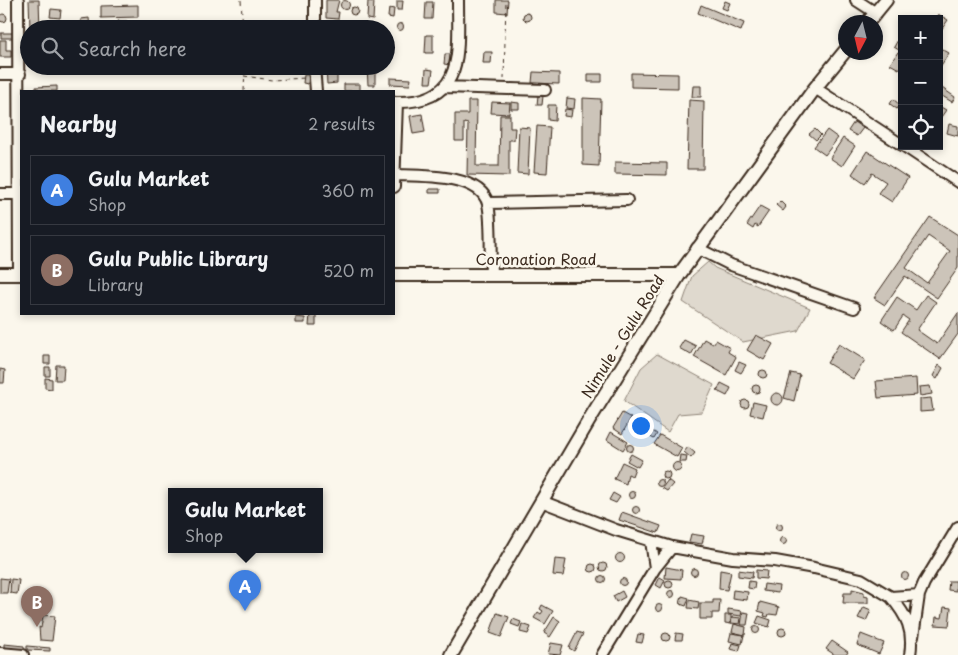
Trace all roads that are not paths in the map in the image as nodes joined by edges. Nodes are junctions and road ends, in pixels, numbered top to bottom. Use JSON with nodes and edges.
{"nodes":[{"id":1,"x":18,"y":0,"type":"edge"},
{"id":2,"x":315,"y":0,"type":"edge"},
{"id":3,"x":458,"y":0,"type":"edge"},
{"id":4,"x":856,"y":0,"type":"edge"},
{"id":5,"x":886,"y":0,"type":"edge"},
{"id":6,"x":869,"y":15,"type":"edge"},
{"id":7,"x":874,"y":15,"type":"edge"},
{"id":8,"x":314,"y":20,"type":"edge"},
{"id":9,"x":838,"y":60,"type":"edge"},
{"id":10,"x":0,"y":74,"type":"edge"},
{"id":11,"x":20,"y":74,"type":"junction"},
{"id":12,"x":313,"y":75,"type":"edge"},
{"id":13,"x":444,"y":88,"type":"junction"},
{"id":14,"x":815,"y":88,"type":"junction"},
{"id":15,"x":316,"y":90,"type":"edge"},
{"id":16,"x":545,"y":90,"type":"dead end"},
{"id":17,"x":395,"y":102,"type":"edge"},
{"id":18,"x":898,"y":143,"type":"edge"},
{"id":19,"x":909,"y":150,"type":"edge"},
{"id":20,"x":395,"y":175,"type":"edge"},
{"id":21,"x":958,"y":182,"type":"edge"},
{"id":22,"x":0,"y":194,"type":"edge"},
{"id":23,"x":20,"y":194,"type":"edge"},
{"id":24,"x":627,"y":200,"type":"dead end"},
{"id":25,"x":488,"y":203,"type":"junction"},
{"id":26,"x":697,"y":248,"type":"junction"},
{"id":27,"x":0,"y":274,"type":"edge"},
{"id":28,"x":20,"y":274,"type":"edge"},
{"id":29,"x":491,"y":274,"type":"junction"},
{"id":30,"x":395,"y":275,"type":"edge"},
{"id":31,"x":679,"y":275,"type":"junction"},
{"id":32,"x":854,"y":308,"type":"dead end"},
{"id":33,"x":541,"y":502,"type":"junction"},
{"id":34,"x":958,"y":526,"type":"edge"},
{"id":35,"x":651,"y":541,"type":"junction"},
{"id":36,"x":672,"y":547,"type":"junction"},
{"id":37,"x":655,"y":568,"type":"junction"},
{"id":38,"x":919,"y":596,"type":"junction"},
{"id":39,"x":891,"y":597,"type":"junction"},
{"id":40,"x":913,"y":637,"type":"junction"},
{"id":41,"x":0,"y":653,"type":"edge"},
{"id":42,"x":23,"y":655,"type":"edge"},
{"id":43,"x":451,"y":655,"type":"edge"},
{"id":44,"x":602,"y":655,"type":"edge"},
{"id":45,"x":910,"y":655,"type":"edge"}],
"edges":[{"from":1,"to":11,"type":"street"},
{"from":2,"to":8,"type":"street"},
{"from":3,"to":13,"type":"street"},
{"from":4,"to":6,"type":"street"},
{"from":5,"to":7,"type":"main road"},
{"from":9,"to":14,"type":"main road","name":"Nimule - Gulu Road"},
{"from":10,"to":11,"type":"street"},
{"from":11,"to":23,"type":"street"},
{"from":12,"to":15,"type":"street"},
{"from":13,"to":16,"type":"street"},
{"from":13,"to":17,"type":"street"},
{"from":14,"to":18,"type":"street"},
{"from":14,"to":26,"type":"main road","name":"Nimule - Gulu Road"},
{"from":19,"to":21,"type":"street"},
{"from":20,"to":25,"type":"street"},
{"from":22,"to":23,"type":"street"},
{"from":23,"to":28,"type":"street"},
{"from":24,"to":25,"type":"street"},
{"from":25,"to":29,"type":"street"},
{"from":26,"to":31,"type":"main road","name":"Nimule - Gulu Road"},
{"from":26,"to":32,"type":"street"},
{"from":27,"to":28,"type":"main road"},
{"from":29,"to":30,"type":"main road","name":"Coronation Road"},
{"from":29,"to":31,"type":"main road","name":"Coronation Road"},
{"from":31,"to":33,"type":"main road","name":"Nimule - Gulu Road"},
{"from":33,"to":35,"type":"street"},
{"from":33,"to":43,"type":"main road","name":"Nimule - Gulu Road"},
{"from":34,"to":38,"type":"street"},
{"from":35,"to":36,"type":"street"},
{"from":35,"to":37,"type":"street"},
{"from":36,"to":37,"type":"street"},
{"from":36,"to":39,"type":"street"},
{"from":37,"to":44,"type":"street"},
{"from":38,"to":39,"type":"street"},
{"from":38,"to":40,"type":"street"},
{"from":39,"to":40,"type":"street"},
{"from":40,"to":45,"type":"street"},
{"from":41,"to":42,"type":"street"}]}
